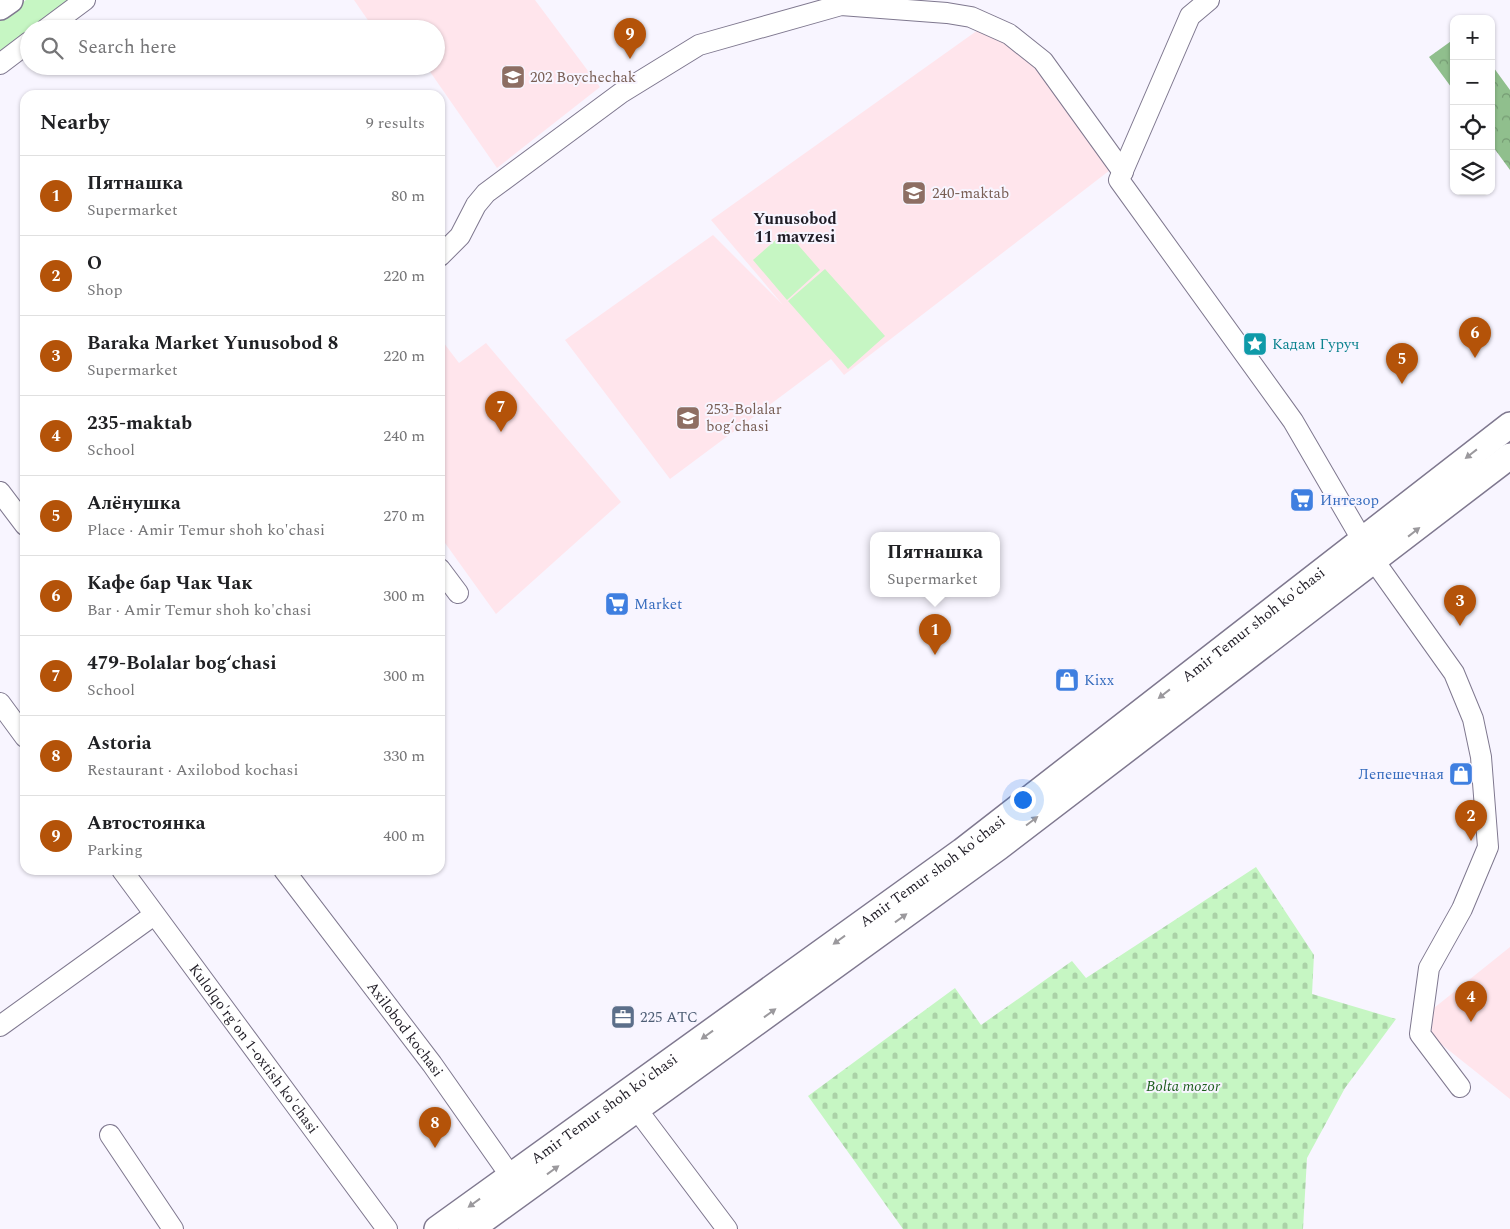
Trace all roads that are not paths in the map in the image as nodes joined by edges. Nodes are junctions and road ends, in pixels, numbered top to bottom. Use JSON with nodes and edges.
{"nodes":[{"id":1,"x":10,"y":0,"type":"edge"},
{"id":2,"x":84,"y":0,"type":"edge"},
{"id":3,"x":1209,"y":0,"type":"edge"},
{"id":4,"x":857,"y":2,"type":"edge"},
{"id":5,"x":0,"y":7,"type":"edge"},
{"id":6,"x":58,"y":20,"type":"edge"},
{"id":7,"x":20,"y":49,"type":"edge"},
{"id":8,"x":0,"y":64,"type":"edge"},
{"id":9,"x":1123,"y":172,"type":"junction"},
{"id":10,"x":445,"y":251,"type":"edge"},
{"id":11,"x":1510,"y":424,"type":"edge"},
{"id":12,"x":1510,"y":456,"type":"edge"},
{"id":13,"x":0,"y":492,"type":"edge"},
{"id":14,"x":20,"y":518,"type":"edge"},
{"id":15,"x":1362,"y":539,"type":"junction"},
{"id":16,"x":1375,"y":562,"type":"junction"},
{"id":17,"x":445,"y":576,"type":"edge"},
{"id":18,"x":458,"y":593,"type":"dead end"},
{"id":19,"x":0,"y":703,"type":"edge"},
{"id":20,"x":20,"y":730,"type":"edge"},
{"id":21,"x":126,"y":875,"type":"edge"},
{"id":22,"x":288,"y":875,"type":"edge"},
{"id":23,"x":154,"y":915,"type":"junction"},
{"id":24,"x":0,"y":1026,"type":"edge"},
{"id":25,"x":1460,"y":1087,"type":"dead end"},
{"id":26,"x":631,"y":1101,"type":"junction"},
{"id":27,"x":110,"y":1135,"type":"dead end"},
{"id":28,"x":516,"y":1184,"type":"junction"},
{"id":29,"x":174,"y":1229,"type":"edge"},
{"id":30,"x":387,"y":1229,"type":"edge"},
{"id":31,"x":437,"y":1229,"type":"edge"},
{"id":32,"x":471,"y":1229,"type":"edge"},
{"id":33,"x":727,"y":1229,"type":"edge"}],
"edges":[{"from":1,"to":5,"type":"main road"},
{"from":2,"to":6,"type":"street"},
{"from":3,"to":9,"type":"street"},
{"from":4,"to":9,"type":"street"},
{"from":4,"to":10,"type":"street"},
{"from":7,"to":8,"type":"street"},
{"from":9,"to":15,"type":"street"},
{"from":11,"to":15,"type":"main road","name":"Amir Temur shoh ko'chasi","one_way":true},
{"from":16,"to":12,"type":"main road","name":"Amir Temur shoh ko'chasi","one_way":true},
{"from":13,"to":14,"type":"street"},
{"from":15,"to":16,"type":"street"},
{"from":15,"to":26,"type":"main road","name":"Amir Temur shoh ko'chasi","one_way":true},
{"from":16,"to":25,"type":"street"},
{"from":26,"to":16,"type":"main road","name":"Amir Temur shoh ko'chasi","one_way":true},
{"from":17,"to":18,"type":"street"},
{"from":19,"to":20,"type":"street"},
{"from":21,"to":23,"type":"street","name":"Kulolqo'rg'on 1-oxtish ko'chasi"},
{"from":22,"to":28,"type":"street","name":"Axilobod kochasi"},
{"from":23,"to":24,"type":"street"},
{"from":23,"to":30,"type":"street","name":"Kulolqo'rg'on 1-oxtish ko'chasi"},
{"from":26,"to":28,"type":"main road","name":"Amir Temur shoh ko'chasi"},
{"from":26,"to":33,"type":"street"},
{"from":27,"to":29,"type":"street"},
{"from":28,"to":31,"type":"main road","name":"Amir Temur shoh ko'chasi","one_way":true},
{"from":28,"to":32,"type":"main road","name":"Amir Temur shoh ko'chasi"}]}
